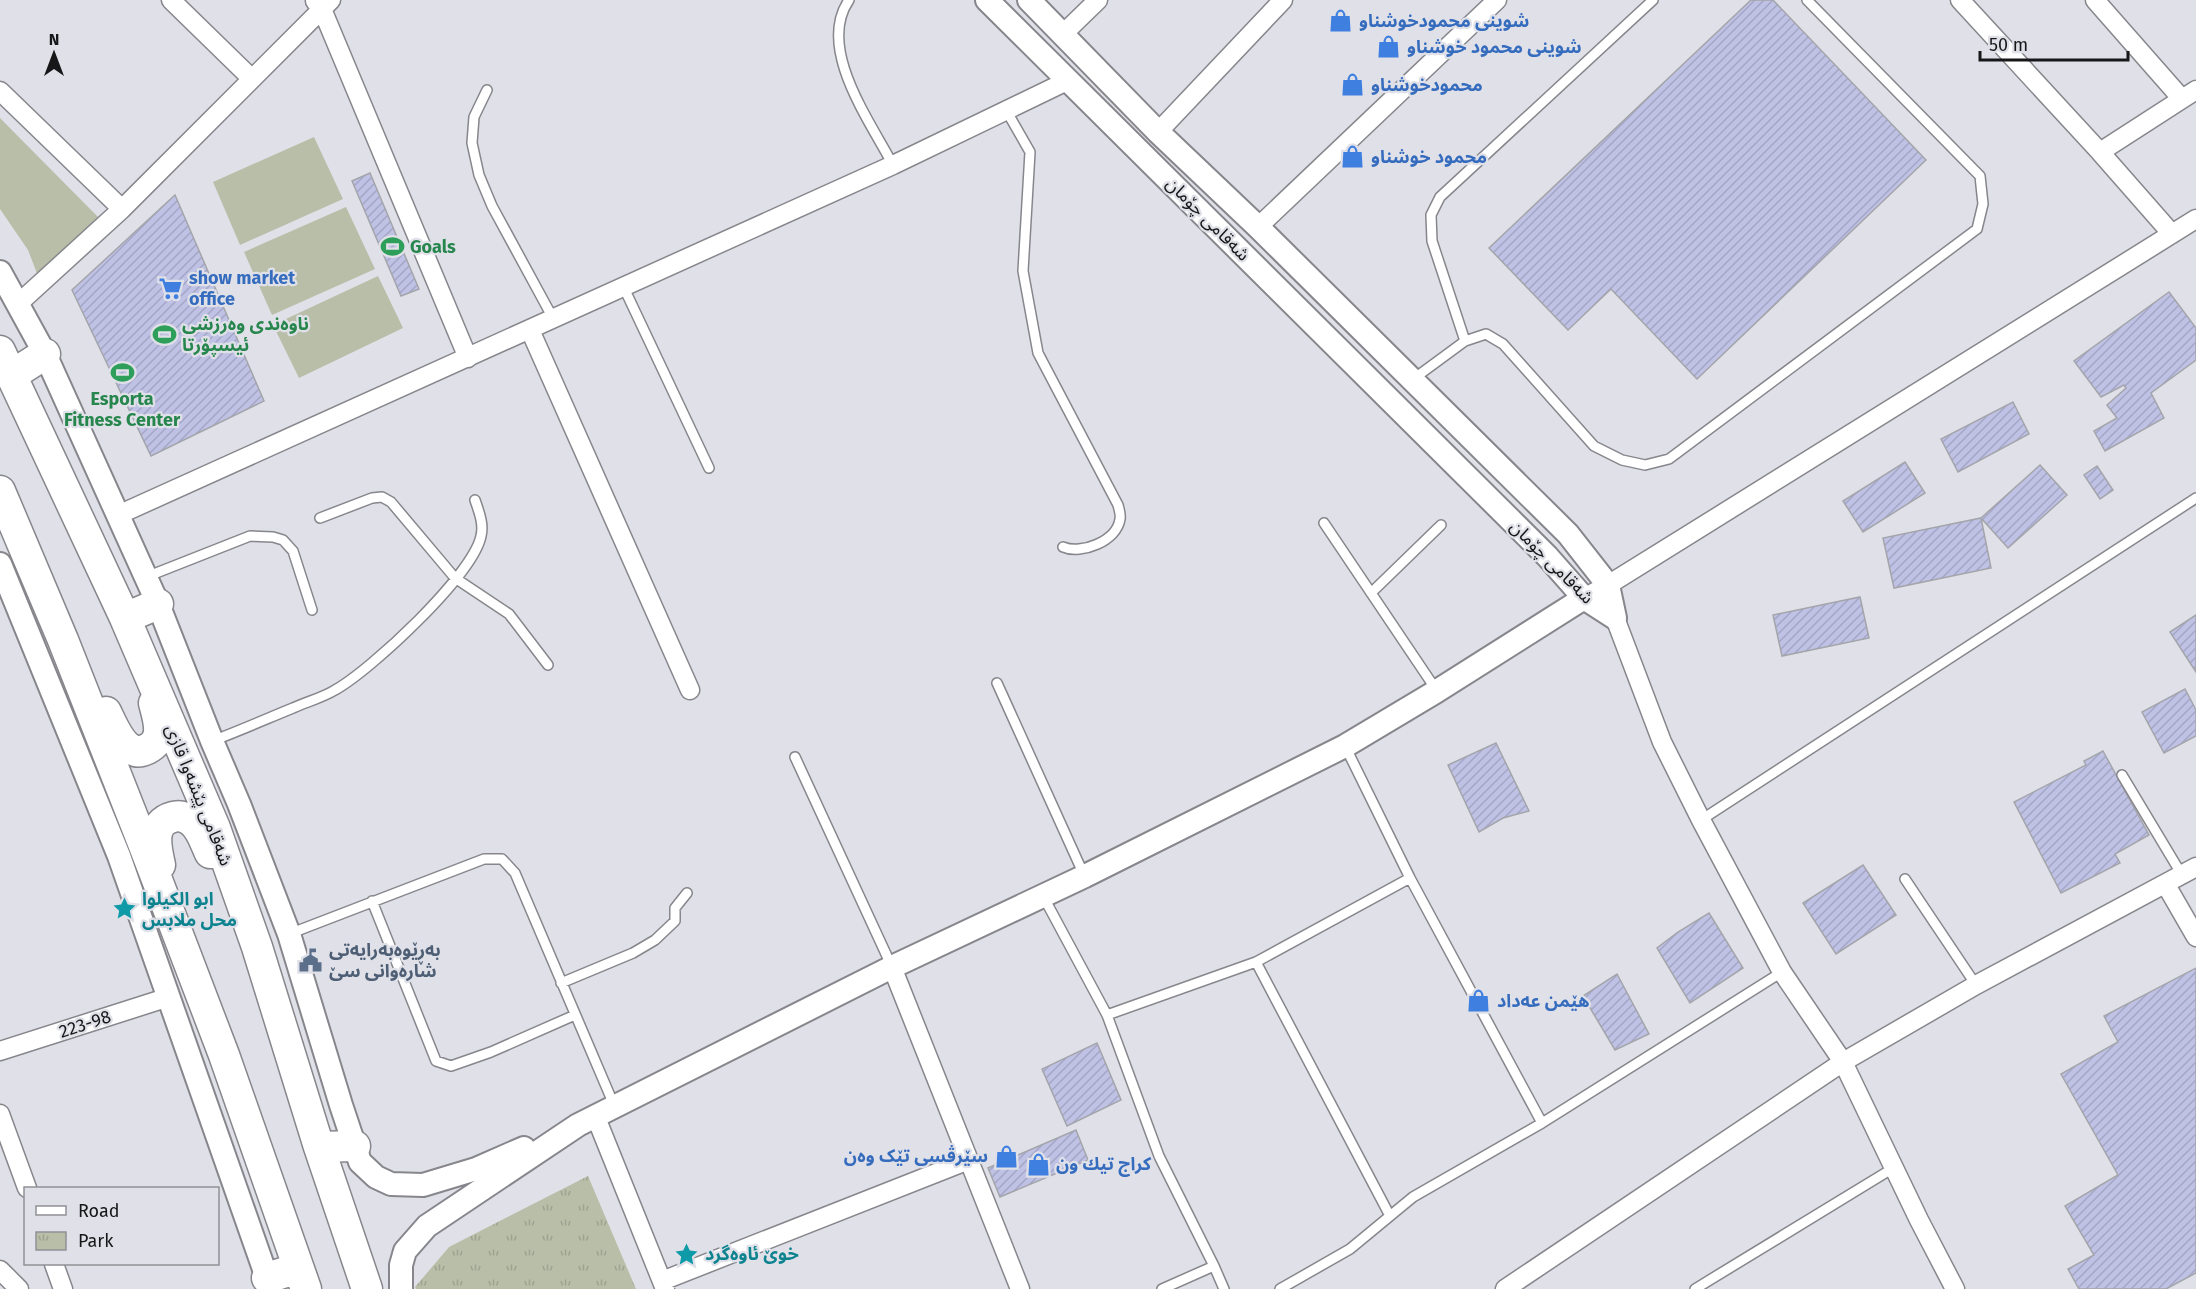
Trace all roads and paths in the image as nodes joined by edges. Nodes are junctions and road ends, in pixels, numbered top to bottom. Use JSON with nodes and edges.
{"nodes":[{"id":1,"x":171,"y":0,"type":"edge"},
{"id":2,"x":849,"y":0,"type":"edge"},
{"id":3,"x":987,"y":0,"type":"edge"},
{"id":4,"x":1029,"y":0,"type":"edge"},
{"id":5,"x":1098,"y":0,"type":"edge"},
{"id":6,"x":1283,"y":0,"type":"edge"},
{"id":7,"x":1497,"y":0,"type":"edge"},
{"id":8,"x":1653,"y":0,"type":"edge"},
{"id":9,"x":1807,"y":0,"type":"edge"},
{"id":10,"x":1960,"y":0,"type":"edge"},
{"id":11,"x":2095,"y":0,"type":"edge"},
{"id":12,"x":322,"y":3,"type":"edge"},
{"id":13,"x":1063,"y":34,"type":"junction"},
{"id":14,"x":251,"y":78,"type":"junction"},
{"id":15,"x":1067,"y":81,"type":"junction"},
{"id":16,"x":487,"y":90,"type":"dead end"},
{"id":17,"x":0,"y":91,"type":"edge"},
{"id":18,"x":2189,"y":94,"type":"edge"},
{"id":19,"x":1006,"y":111,"type":"junction"},
{"id":20,"x":1158,"y":132,"type":"junction"},
{"id":21,"x":2100,"y":152,"type":"junction"},
{"id":22,"x":893,"y":165,"type":"junction"},
{"id":23,"x":122,"y":209,"type":"junction"},
{"id":24,"x":2196,"y":219,"type":"edge"},
{"id":25,"x":1258,"y":227,"type":"junction"},
{"id":26,"x":2172,"y":234,"type":"junction"},
{"id":27,"x":0,"y":272,"type":"edge"},
{"id":28,"x":624,"y":288,"type":"junction"},
{"id":29,"x":19,"y":303,"type":"junction"},
{"id":30,"x":554,"y":320,"type":"junction"},
{"id":31,"x":530,"y":330,"type":"junction"},
{"id":32,"x":1466,"y":341,"type":"junction"},
{"id":33,"x":45,"y":354,"type":"junction"},
{"id":34,"x":468,"y":358,"type":"junction"},
{"id":35,"x":6,"y":363,"type":"edge"},
{"id":36,"x":1412,"y":380,"type":"junction"},
{"id":37,"x":709,"y":468,"type":"dead end"},
{"id":38,"x":0,"y":491,"type":"edge"},
{"id":39,"x":2196,"y":498,"type":"edge"},
{"id":40,"x":476,"y":500,"type":"dead end"},
{"id":41,"x":118,"y":515,"type":"junction"},
{"id":42,"x":320,"y":518,"type":"dead end"},
{"id":43,"x":1324,"y":523,"type":"dead end"},
{"id":44,"x":1441,"y":525,"type":"dead end"},
{"id":45,"x":1568,"y":534,"type":"junction"},
{"id":46,"x":1063,"y":548,"type":"dead end"},
{"id":47,"x":1547,"y":556,"type":"junction"},
{"id":48,"x":0,"y":564,"type":"edge"},
{"id":49,"x":455,"y":578,"type":"junction"},
{"id":50,"x":1608,"y":585,"type":"junction"},
{"id":51,"x":152,"y":590,"type":"junction"},
{"id":52,"x":1371,"y":593,"type":"junction"},
{"id":53,"x":1584,"y":598,"type":"junction"},
{"id":54,"x":312,"y":610,"type":"dead end"},
{"id":55,"x":125,"y":618,"type":"junction"},
{"id":56,"x":1615,"y":618,"type":"junction"},
{"id":57,"x":63,"y":640,"type":"junction"},
{"id":58,"x":137,"y":645,"type":"junction"},
{"id":59,"x":548,"y":665,"type":"dead end"},
{"id":60,"x":998,"y":683,"type":"dead end"},
{"id":61,"x":690,"y":690,"type":"dead end"},
{"id":62,"x":1437,"y":691,"type":"junction"},
{"id":63,"x":212,"y":741,"type":"junction"},
{"id":64,"x":1345,"y":746,"type":"junction"},
{"id":65,"x":795,"y":757,"type":"dead end"},
{"id":66,"x":2122,"y":775,"type":"dead end"},
{"id":67,"x":1701,"y":820,"type":"junction"},
{"id":68,"x":2189,"y":871,"type":"edge"},
{"id":69,"x":1085,"y":876,"type":"junction"},
{"id":70,"x":1410,"y":878,"type":"junction"},
{"id":71,"x":1905,"y":879,"type":"dead end"},
{"id":72,"x":2166,"y":885,"type":"junction"},
{"id":73,"x":687,"y":893,"type":"dead end"},
{"id":74,"x":1043,"y":895,"type":"junction"},
{"id":75,"x":372,"y":901,"type":"junction"},
{"id":76,"x":289,"y":934,"type":"junction"},
{"id":77,"x":2196,"y":937,"type":"edge"},
{"id":78,"x":180,"y":940,"type":"junction"},
{"id":79,"x":257,"y":947,"type":"junction"},
{"id":80,"x":1256,"y":962,"type":"junction"},
{"id":81,"x":892,"y":967,"type":"junction"},
{"id":82,"x":1782,"y":972,"type":"junction"},
{"id":83,"x":561,"y":983,"type":"junction"},
{"id":84,"x":1976,"y":985,"type":"junction"},
{"id":85,"x":170,"y":997,"type":"junction"},
{"id":86,"x":575,"y":1015,"type":"junction"},
{"id":87,"x":1107,"y":1015,"type":"junction"},
{"id":88,"x":0,"y":1051,"type":"edge"},
{"id":89,"x":1843,"y":1062,"type":"junction"},
{"id":90,"x":0,"y":1114,"type":"edge"},
{"id":91,"x":596,"y":1115,"type":"junction"},
{"id":92,"x":1542,"y":1123,"type":"junction"},
{"id":93,"x":355,"y":1146,"type":"junction"},
{"id":94,"x":319,"y":1148,"type":"junction"},
{"id":95,"x":969,"y":1160,"type":"junction"},
{"id":96,"x":1895,"y":1167,"type":"junction"},
{"id":97,"x":27,"y":1187,"type":"edge"},
{"id":98,"x":1390,"y":1216,"type":"junction"},
{"id":99,"x":55,"y":1265,"type":"edge"},
{"id":100,"x":1214,"y":1266,"type":"junction"},
{"id":101,"x":0,"y":1270,"type":"edge"},
{"id":102,"x":302,"y":1278,"type":"edge"},
{"id":103,"x":269,"y":1284,"type":"edge"},
{"id":104,"x":664,"y":1285,"type":"edge"},
{"id":105,"x":19,"y":1289,"type":"edge"},
{"id":106,"x":63,"y":1289,"type":"edge"},
{"id":107,"x":367,"y":1289,"type":"edge"},
{"id":108,"x":401,"y":1289,"type":"edge"},
{"id":109,"x":1020,"y":1289,"type":"edge"},
{"id":110,"x":1162,"y":1289,"type":"edge"},
{"id":111,"x":1224,"y":1289,"type":"edge"},
{"id":112,"x":1280,"y":1289,"type":"edge"},
{"id":113,"x":1505,"y":1289,"type":"edge"},
{"id":114,"x":1695,"y":1289,"type":"edge"},
{"id":115,"x":1955,"y":1289,"type":"edge"}],
"edges":[{"from":1,"to":14,"type":"street"},
{"from":2,"to":22,"type":"lane"},
{"from":3,"to":15,"type":"street","name":"شەقامی چۆمان"},
{"from":4,"to":13,"type":"street","name":"شەقامی چۆمان"},
{"from":5,"to":13,"type":"street"},
{"from":6,"to":20,"type":"street"},
{"from":7,"to":25,"type":"street"},
{"from":8,"to":32,"type":"lane"},
{"from":9,"to":32,"type":"lane"},
{"from":10,"to":21,"type":"street"},
{"from":11,"to":18,"type":"street"},
{"from":12,"to":14,"type":"street"},
{"from":12,"to":34,"type":"street"},
{"from":13,"to":20,"type":"street","name":"شەقامی چۆمان"},
{"from":14,"to":23,"type":"street"},
{"from":15,"to":19,"type":"street"},
{"from":15,"to":47,"type":"street","name":"شەقامی چۆمان"},
{"from":16,"to":30,"type":"lane"},
{"from":17,"to":23,"type":"street"},
{"from":18,"to":21,"type":"street"},
{"from":19,"to":22,"type":"street"},
{"from":19,"to":46,"type":"lane"},
{"from":20,"to":25,"type":"street","name":"شەقامی چۆمان"},
{"from":21,"to":26,"type":"street"},
{"from":22,"to":28,"type":"street"},
{"from":23,"to":29,"type":"street"},
{"from":24,"to":26,"type":"street"},
{"from":25,"to":36,"type":"street","name":"شەقامی چۆمان"},
{"from":26,"to":50,"type":"street"},
{"from":27,"to":29,"type":"street"},
{"from":28,"to":30,"type":"street"},
{"from":28,"to":37,"type":"lane"},
{"from":29,"to":33,"type":"street"},
{"from":30,"to":31,"type":"street"},
{"from":31,"to":34,"type":"street"},
{"from":31,"to":61,"type":"street"},
{"from":32,"to":36,"type":"lane"},
{"from":33,"to":35,"type":"highway"},
{"from":33,"to":41,"type":"street"},
{"from":34,"to":41,"type":"street"},
{"from":35,"to":55,"type":"highway","name":"شەقامی پێشەوا قازی"},
{"from":36,"to":45,"type":"street","name":"شەقامی چۆمان"},
{"from":38,"to":57,"type":"highway"},
{"from":39,"to":67,"type":"lane"},
{"from":40,"to":49,"type":"lane"},
{"from":41,"to":51,"type":"street"},
{"from":42,"to":49,"type":"lane"},
{"from":43,"to":52,"type":"lane"},
{"from":44,"to":52,"type":"lane"},
{"from":45,"to":47,"type":"street"},
{"from":45,"to":50,"type":"street","name":"شەقامی چۆمان"},
{"from":47,"to":53,"type":"street","name":"شەقامی چۆمان"},
{"from":48,"to":85,"type":"street"},
{"from":49,"to":59,"type":"lane"},
{"from":49,"to":63,"type":"lane"},
{"from":50,"to":53,"type":"street"},
{"from":50,"to":56,"type":"street","name":"شەقامی چۆمان"},
{"from":51,"to":54,"type":"lane"},
{"from":51,"to":55,"type":"highway"},
{"from":51,"to":63,"type":"street"},
{"from":52,"to":62,"type":"lane"},
{"from":53,"to":56,"type":"street","name":"شەقامی چۆمان"},
{"from":53,"to":62,"type":"street"},
{"from":55,"to":58,"type":"highway","name":"شەقامی پێشەوا قازی"},
{"from":56,"to":67,"type":"street"},
{"from":57,"to":58,"type":"highway"},
{"from":57,"to":78,"type":"highway"},
{"from":58,"to":79,"type":"highway","name":"شەقامی پێشەوا قازی"},
{"from":60,"to":69,"type":"lane"},
{"from":62,"to":64,"type":"street"},
{"from":63,"to":76,"type":"street"},
{"from":64,"to":69,"type":"street"},
{"from":64,"to":70,"type":"lane"},
{"from":65,"to":81,"type":"lane"},
{"from":66,"to":68,"type":"lane"},
{"from":67,"to":82,"type":"street"},
{"from":68,"to":72,"type":"street"},
{"from":69,"to":74,"type":"street"},
{"from":70,"to":80,"type":"lane"},
{"from":70,"to":92,"type":"lane"},
{"from":71,"to":84,"type":"lane"},
{"from":72,"to":77,"type":"street"},
{"from":72,"to":84,"type":"street"},
{"from":73,"to":83,"type":"lane"},
{"from":74,"to":81,"type":"street"},
{"from":74,"to":87,"type":"lane"},
{"from":75,"to":76,"type":"lane"},
{"from":75,"to":83,"type":"lane"},
{"from":75,"to":86,"type":"lane"},
{"from":76,"to":93,"type":"street"},
{"from":78,"to":79,"type":"highway"},
{"from":78,"to":102,"type":"highway"},
{"from":79,"to":94,"type":"highway","name":"شەقامی پێشەوا قازی"},
{"from":80,"to":87,"type":"lane"},
{"from":80,"to":98,"type":"lane"},
{"from":81,"to":91,"type":"street"},
{"from":81,"to":95,"type":"street"},
{"from":82,"to":89,"type":"street"},
{"from":82,"to":92,"type":"lane"},
{"from":83,"to":86,"type":"lane"},
{"from":84,"to":89,"type":"street"},
{"from":85,"to":88,"type":"street","name":"223-98"},
{"from":85,"to":103,"type":"street"},
{"from":86,"to":91,"type":"lane"},
{"from":87,"to":100,"type":"lane"},
{"from":89,"to":96,"type":"street"},
{"from":89,"to":113,"type":"street"},
{"from":90,"to":97,"type":"street"},
{"from":91,"to":93,"type":"street"},
{"from":91,"to":104,"type":"street"},
{"from":91,"to":108,"type":"street"},
{"from":92,"to":98,"type":"lane"},
{"from":93,"to":94,"type":"highway"},
{"from":94,"to":107,"type":"highway","name":"شەقامی پێشەوا قازی"},
{"from":95,"to":104,"type":"street"},
{"from":95,"to":109,"type":"street"},
{"from":96,"to":114,"type":"lane"},
{"from":96,"to":115,"type":"street"},
{"from":98,"to":112,"type":"lane"},
{"from":99,"to":106,"type":"street"},
{"from":100,"to":110,"type":"lane"},
{"from":100,"to":111,"type":"lane"},
{"from":101,"to":105,"type":"street"},
{"from":102,"to":103,"type":"highway"}]}
